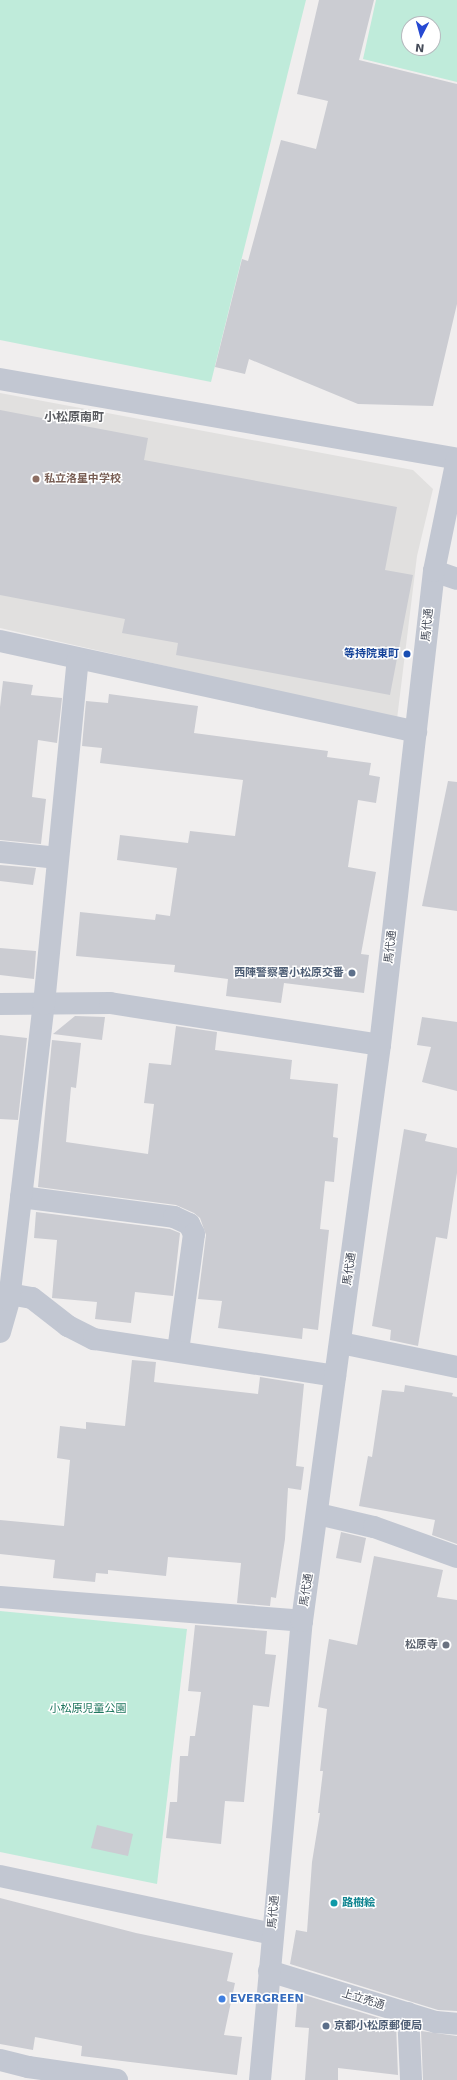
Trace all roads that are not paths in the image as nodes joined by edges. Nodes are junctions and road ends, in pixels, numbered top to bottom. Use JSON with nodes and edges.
{"nodes":[{"id":1,"x":0,"y":379,"type":"edge"},
{"id":2,"x":457,"y":459,"type":"edge"},
{"id":3,"x":434,"y":571,"type":"junction"},
{"id":4,"x":457,"y":579,"type":"edge"},
{"id":5,"x":0,"y":641,"type":"edge"},
{"id":6,"x":78,"y":660,"type":"junction"},
{"id":7,"x":416,"y":732,"type":"junction"},
{"id":8,"x":0,"y":852,"type":"edge"},
{"id":9,"x":58,"y":858,"type":"junction"},
{"id":10,"x":0,"y":1004,"type":"edge"},
{"id":11,"x":44,"y":1004,"type":"junction"},
{"id":12,"x":380,"y":1045,"type":"junction"},
{"id":13,"x":20,"y":1197,"type":"junction"},
{"id":14,"x":9,"y":1294,"type":"junction"},
{"id":15,"x":0,"y":1332,"type":"edge"},
{"id":16,"x":341,"y":1344,"type":"junction"},
{"id":17,"x":178,"y":1351,"type":"junction"},
{"id":18,"x":457,"y":1367,"type":"edge"},
{"id":19,"x":335,"y":1376,"type":"junction"},
{"id":20,"x":318,"y":1514,"type":"junction"},
{"id":21,"x":457,"y":1557,"type":"edge"},
{"id":22,"x":0,"y":1597,"type":"edge"},
{"id":23,"x":302,"y":1621,"type":"junction"},
{"id":24,"x":0,"y":1876,"type":"edge"},
{"id":25,"x":272,"y":1934,"type":"junction"},
{"id":26,"x":269,"y":1971,"type":"junction"},
{"id":27,"x":408,"y":2013,"type":"junction"},
{"id":28,"x":457,"y":2024,"type":"edge"},
{"id":29,"x":12,"y":2068,"type":"edge"},
{"id":30,"x":117,"y":2080,"type":"edge"},
{"id":31,"x":260,"y":2080,"type":"edge"},
{"id":32,"x":411,"y":2080,"type":"edge"}],
"edges":[{"from":1,"to":2,"type":"street"},
{"from":2,"to":3,"type":"street","name":"馬代通"},
{"from":3,"to":4,"type":"street"},
{"from":3,"to":7,"type":"street","name":"馬代通"},
{"from":5,"to":6,"type":"street"},
{"from":6,"to":7,"type":"street"},
{"from":6,"to":9,"type":"street"},
{"from":7,"to":12,"type":"street","name":"馬代通"},
{"from":8,"to":9,"type":"street"},
{"from":9,"to":11,"type":"street"},
{"from":10,"to":11,"type":"street"},
{"from":11,"to":12,"type":"street"},
{"from":11,"to":13,"type":"street"},
{"from":12,"to":16,"type":"street","name":"馬代通"},
{"from":13,"to":14,"type":"street"},
{"from":13,"to":17,"type":"street"},
{"from":14,"to":15,"type":"street"},
{"from":14,"to":17,"type":"street"},
{"from":16,"to":18,"type":"street"},
{"from":16,"to":19,"type":"street","name":"馬代通"},
{"from":17,"to":19,"type":"street"},
{"from":19,"to":20,"type":"street","name":"馬代通"},
{"from":20,"to":21,"type":"street"},
{"from":20,"to":23,"type":"street","name":"馬代通"},
{"from":22,"to":23,"type":"street"},
{"from":23,"to":25,"type":"street","name":"馬代通"},
{"from":24,"to":25,"type":"street"},
{"from":25,"to":26,"type":"street","name":"馬代通"},
{"from":26,"to":27,"type":"street","name":"上立売通"},
{"from":26,"to":31,"type":"street","name":"馬代通"},
{"from":27,"to":28,"type":"street","name":"上立売通"},
{"from":27,"to":32,"type":"street"},
{"from":29,"to":30,"type":"street"}]}
